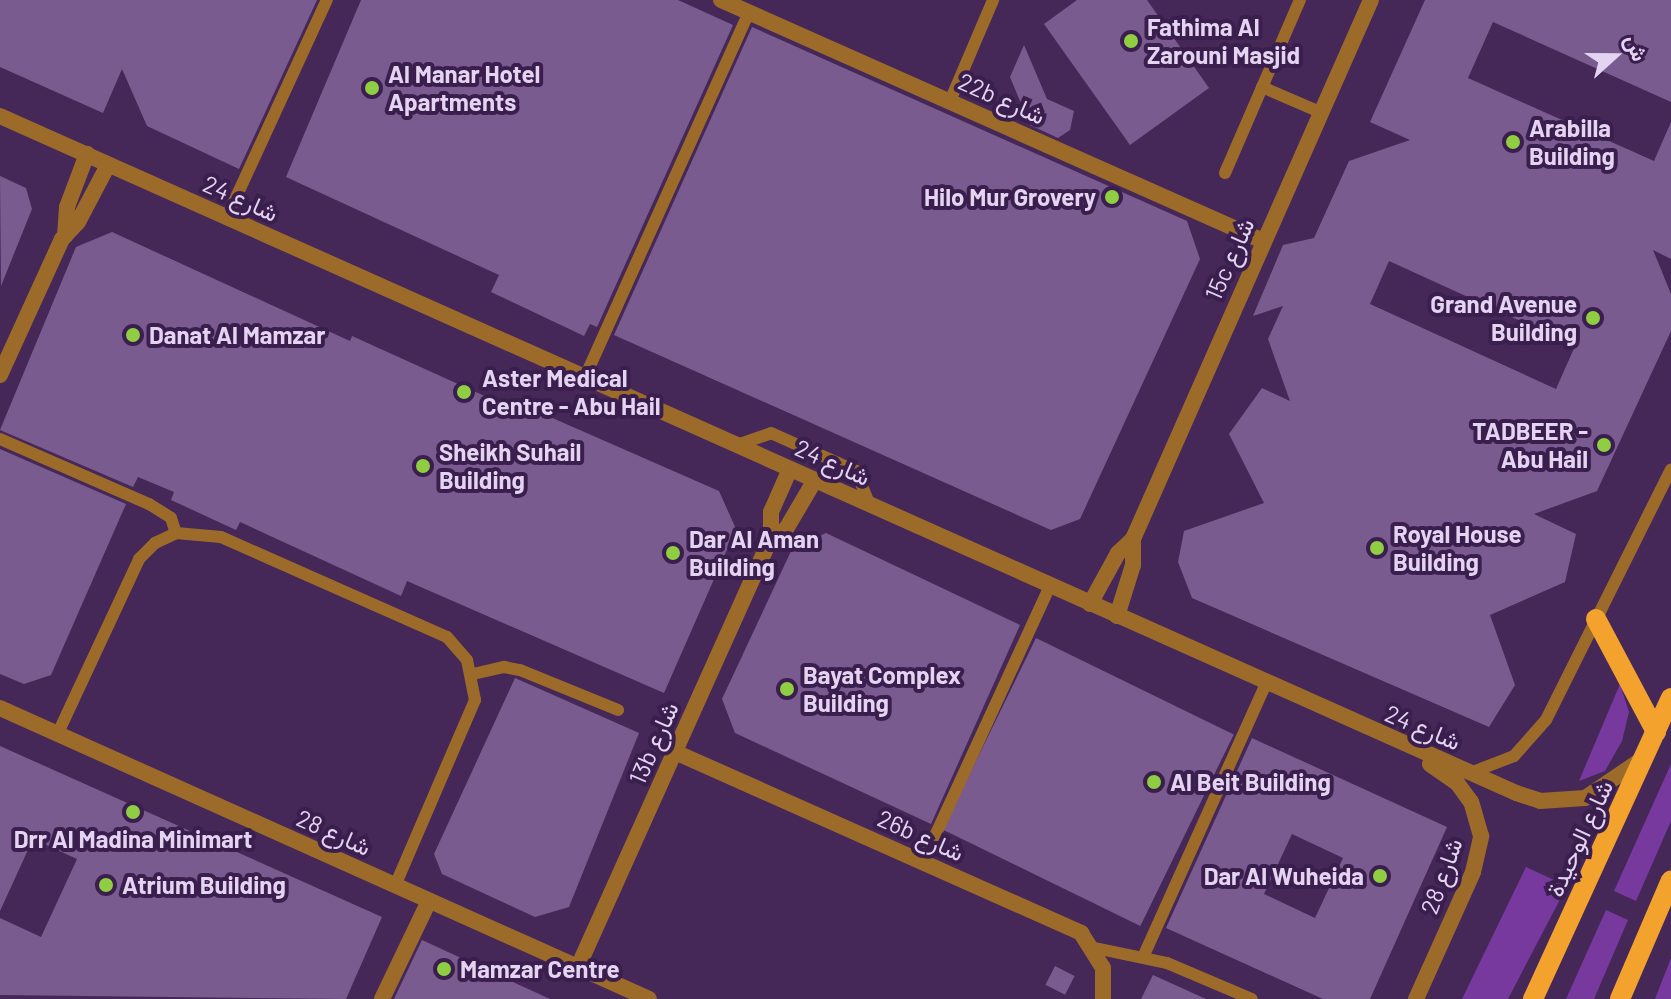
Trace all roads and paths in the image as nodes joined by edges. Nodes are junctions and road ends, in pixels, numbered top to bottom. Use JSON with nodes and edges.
{"nodes":[{"id":1,"x":327,"y":0,"type":"edge"},
{"id":2,"x":721,"y":0,"type":"edge"},
{"id":3,"x":993,"y":0,"type":"edge"},
{"id":4,"x":1300,"y":0,"type":"edge"},
{"id":5,"x":1371,"y":0,"type":"edge"},
{"id":6,"x":749,"y":12,"type":"junction"},
{"id":7,"x":1262,"y":87,"type":"junction"},
{"id":8,"x":950,"y":101,"type":"junction"},
{"id":9,"x":1320,"y":112,"type":"junction"},
{"id":10,"x":0,"y":116,"type":"edge"},
{"id":11,"x":87,"y":154,"type":"junction"},
{"id":12,"x":108,"y":165,"type":"junction"},
{"id":13,"x":1225,"y":173,"type":"dead end"},
{"id":14,"x":227,"y":217,"type":"junction"},
{"id":15,"x":65,"y":236,"type":"junction"},
{"id":16,"x":1263,"y":241,"type":"junction"},
{"id":17,"x":0,"y":375,"type":"edge"},
{"id":18,"x":585,"y":377,"type":"junction"},
{"id":19,"x":0,"y":439,"type":"edge"},
{"id":20,"x":737,"y":445,"type":"junction"},
{"id":21,"x":790,"y":469,"type":"junction"},
{"id":22,"x":1671,"y":469,"type":"edge"},
{"id":23,"x":815,"y":480,"type":"junction"},
{"id":24,"x":870,"y":505,"type":"junction"},
{"id":25,"x":176,"y":533,"type":"junction"},
{"id":26,"x":771,"y":538,"type":"junction"},
{"id":27,"x":1133,"y":539,"type":"junction"},
{"id":28,"x":1050,"y":586,"type":"junction"},
{"id":29,"x":1090,"y":604,"type":"junction"},
{"id":30,"x":1117,"y":616,"type":"junction"},
{"id":31,"x":1596,"y":619,"type":"junction"},
{"id":32,"x":473,"y":674,"type":"junction"},
{"id":33,"x":1266,"y":684,"type":"junction"},
{"id":34,"x":1671,"y":698,"type":"edge"},
{"id":35,"x":0,"y":708,"type":"edge"},
{"id":36,"x":618,"y":710,"type":"dead end"},
{"id":37,"x":1656,"y":732,"type":"junction"},
{"id":38,"x":58,"y":733,"type":"junction"},
{"id":39,"x":1406,"y":747,"type":"junction"},
{"id":40,"x":675,"y":752,"type":"junction"},
{"id":41,"x":1644,"y":758,"type":"junction"},
{"id":42,"x":1470,"y":773,"type":"junction"},
{"id":43,"x":923,"y":862,"type":"junction"},
{"id":44,"x":1671,"y":880,"type":"edge"},
{"id":45,"x":395,"y":886,"type":"junction"},
{"id":46,"x":429,"y":901,"type":"junction"},
{"id":47,"x":1095,"y":948,"type":"junction"},
{"id":48,"x":1144,"y":955,"type":"junction"},
{"id":49,"x":578,"y":967,"type":"junction"},
{"id":50,"x":382,"y":999,"type":"edge"},
{"id":51,"x":649,"y":999,"type":"edge"},
{"id":52,"x":1103,"y":999,"type":"edge"},
{"id":53,"x":1252,"y":999,"type":"edge"},
{"id":54,"x":1416,"y":999,"type":"edge"},
{"id":55,"x":1533,"y":999,"type":"edge"},
{"id":56,"x":1620,"y":999,"type":"edge"}],
"edges":[{"from":1,"to":14,"type":"lane"},
{"from":2,"to":6,"type":"street","name":"22b شارع"},
{"from":3,"to":8,"type":"lane"},
{"from":4,"to":7,"type":"lane"},
{"from":5,"to":9,"type":"street","name":"15c شارع"},
{"from":6,"to":8,"type":"street","name":"22b شارع"},
{"from":6,"to":18,"type":"lane"},
{"from":7,"to":9,"type":"lane"},
{"from":7,"to":13,"type":"lane"},
{"from":8,"to":16,"type":"street","name":"22b شارع"},
{"from":9,"to":16,"type":"street","name":"15c شارع"},
{"from":10,"to":11,"type":"street","name":"شارع 24"},
{"from":11,"to":12,"type":"street","name":"شارع 24"},
{"from":11,"to":15,"type":"street"},
{"from":12,"to":14,"type":"street","name":"شارع 24"},
{"from":12,"to":15,"type":"street"},
{"from":14,"to":18,"type":"street","name":"شارع 24"},
{"from":15,"to":17,"type":"street"},
{"from":16,"to":27,"type":"street","name":"15c شارع"},
{"from":18,"to":20,"type":"street","name":"شارع 24"},
{"from":19,"to":25,"type":"lane"},
{"from":20,"to":21,"type":"street","name":"شارع 24"},
{"from":20,"to":24,"type":"lane"},
{"from":21,"to":23,"type":"street","name":"شارع 24"},
{"from":21,"to":26,"type":"street","name":"13b شارع"},
{"from":22,"to":31,"type":"lane"},
{"from":23,"to":24,"type":"street","name":"شارع 24"},
{"from":23,"to":26,"type":"street","name":"13b شارع"},
{"from":24,"to":28,"type":"street","name":"شارع 24"},
{"from":25,"to":32,"type":"lane"},
{"from":25,"to":38,"type":"lane"},
{"from":26,"to":40,"type":"street","name":"13b شارع"},
{"from":27,"to":29,"type":"street","name":"15c شارع"},
{"from":27,"to":30,"type":"street","name":"15c شارع"},
{"from":28,"to":29,"type":"street","name":"شارع 24"},
{"from":28,"to":43,"type":"lane"},
{"from":29,"to":30,"type":"street","name":"شارع 24"},
{"from":30,"to":33,"type":"street","name":"شارع 24"},
{"from":31,"to":37,"type":"main road"},
{"from":31,"to":42,"type":"lane"},
{"from":32,"to":36,"type":"lane"},
{"from":32,"to":45,"type":"lane"},
{"from":33,"to":39,"type":"street","name":"شارع 24"},
{"from":33,"to":48,"type":"lane"},
{"from":34,"to":37,"type":"main road","name":"شارع الوحيدة"},
{"from":35,"to":38,"type":"street","name":"شارع 28"},
{"from":37,"to":41,"type":"main road","name":"شارع الوحيدة"},
{"from":38,"to":45,"type":"street","name":"شارع 28"},
{"from":39,"to":42,"type":"street","name":"شارع 24"},
{"from":39,"to":54,"type":"street","name":"شارع 28"},
{"from":40,"to":43,"type":"street","name":"26b شارع"},
{"from":40,"to":49,"type":"street","name":"13b شارع"},
{"from":41,"to":42,"type":"street","name":"شارع 24"},
{"from":41,"to":55,"type":"main road","name":"شارع الوحيدة"},
{"from":43,"to":47,"type":"street","name":"26b شارع"},
{"from":44,"to":56,"type":"main road"},
{"from":45,"to":46,"type":"street","name":"شارع 28"},
{"from":46,"to":49,"type":"street","name":"شارع 28"},
{"from":46,"to":50,"type":"street"},
{"from":47,"to":48,"type":"lane"},
{"from":47,"to":52,"type":"street"},
{"from":48,"to":53,"type":"lane"},
{"from":49,"to":51,"type":"street","name":"شارع 28"}]}
